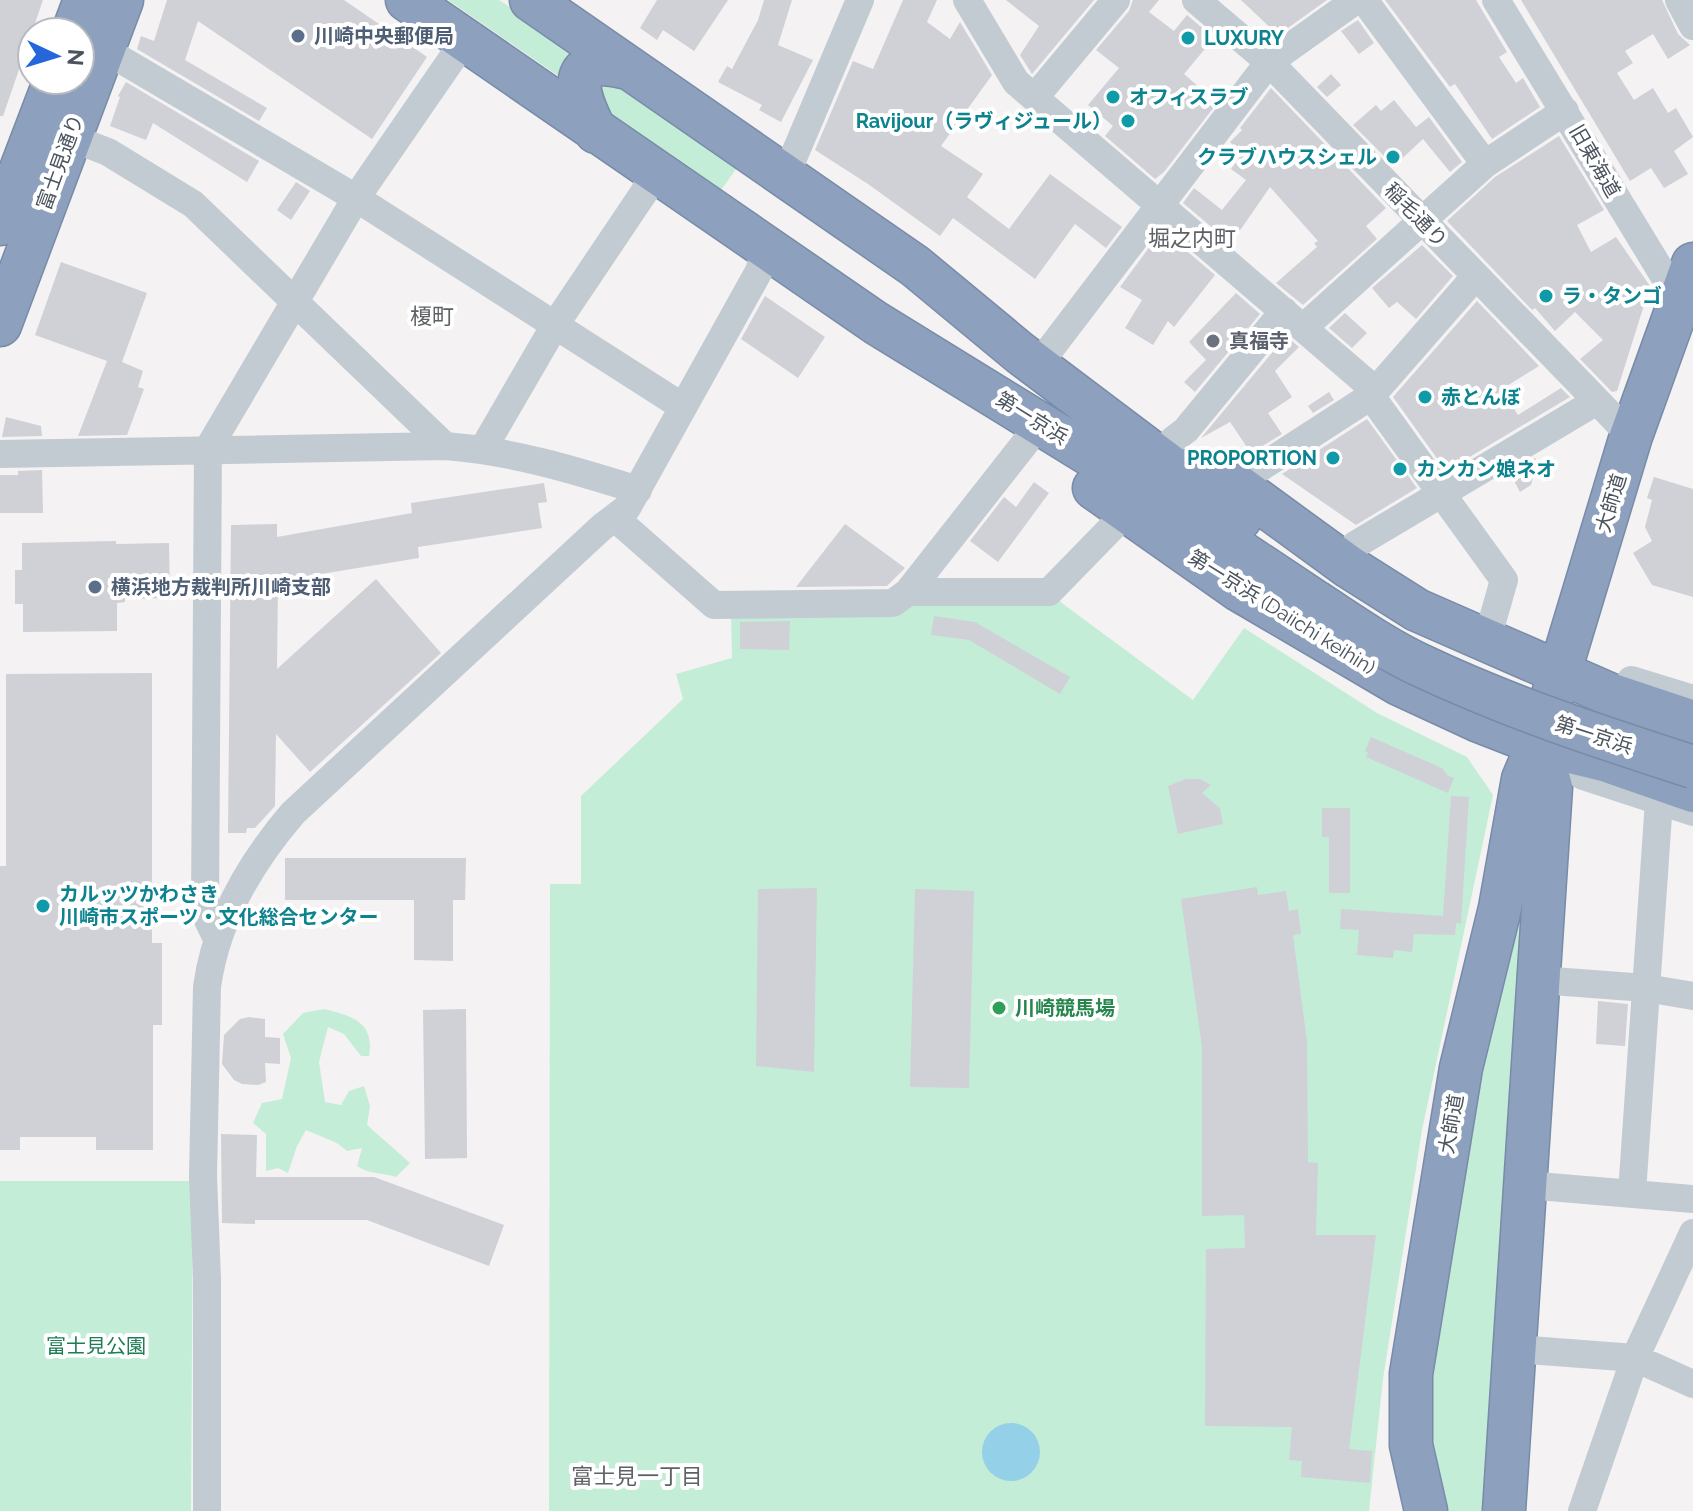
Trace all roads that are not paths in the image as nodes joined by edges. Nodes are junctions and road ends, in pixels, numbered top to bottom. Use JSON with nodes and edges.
{"nodes":[{"id":1,"x":122,"y":0,"type":"edge"},
{"id":2,"x":407,"y":0,"type":"edge"},
{"id":3,"x":860,"y":0,"type":"edge"},
{"id":4,"x":967,"y":0,"type":"edge"},
{"id":5,"x":1116,"y":0,"type":"edge"},
{"id":6,"x":1196,"y":0,"type":"edge"},
{"id":7,"x":1356,"y":0,"type":"edge"},
{"id":8,"x":1364,"y":0,"type":"edge"},
{"id":9,"x":1496,"y":0,"type":"edge"},
{"id":10,"x":1679,"y":0,"type":"edge"},
{"id":11,"x":555,"y":7,"type":"edge"},
{"id":12,"x":1693,"y":26,"type":"edge"},
{"id":13,"x":96,"y":31,"type":"edge"},
{"id":14,"x":465,"y":40,"type":"junction"},
{"id":15,"x":96,"y":45,"type":"edge"},
{"id":16,"x":1269,"y":62,"type":"junction"},
{"id":17,"x":627,"y":68,"type":"junction"},
{"id":18,"x":49,"y":96,"type":"edge"},
{"id":19,"x":77,"y":96,"type":"edge"},
{"id":20,"x":1035,"y":97,"type":"junction"},
{"id":21,"x":1565,"y":111,"type":"junction"},
{"id":22,"x":596,"y":132,"type":"junction"},
{"id":23,"x":69,"y":137,"type":"junction"},
{"id":24,"x":1485,"y":164,"type":"junction"},
{"id":25,"x":652,"y":171,"type":"junction"},
{"id":26,"x":798,"y":186,"type":"junction"},
{"id":27,"x":356,"y":198,"type":"junction"},
{"id":28,"x":1160,"y":203,"type":"junction"},
{"id":29,"x":732,"y":221,"type":"junction"},
{"id":30,"x":1423,"y":221,"type":"junction"},
{"id":31,"x":0,"y":224,"type":"edge"},
{"id":32,"x":767,"y":246,"type":"junction"},
{"id":33,"x":915,"y":266,"type":"junction"},
{"id":34,"x":1475,"y":277,"type":"junction"},
{"id":35,"x":1688,"y":296,"type":"edge"},
{"id":36,"x":296,"y":303,"type":"junction"},
{"id":37,"x":1294,"y":320,"type":"junction"},
{"id":38,"x":876,"y":323,"type":"junction"},
{"id":39,"x":0,"y":325,"type":"edge"},
{"id":40,"x":555,"y":325,"type":"junction"},
{"id":41,"x":1051,"y":348,"type":"junction"},
{"id":42,"x":1373,"y":393,"type":"junction"},
{"id":43,"x":1597,"y":401,"type":"junction"},
{"id":44,"x":683,"y":407,"type":"junction"},
{"id":45,"x":1631,"y":436,"type":"junction"},
{"id":46,"x":1173,"y":440,"type":"junction"},
{"id":47,"x":1026,"y":442,"type":"junction"},
{"id":48,"x":445,"y":446,"type":"junction"},
{"id":49,"x":208,"y":449,"type":"junction"},
{"id":50,"x":483,"y":449,"type":"junction"},
{"id":51,"x":0,"y":454,"type":"edge"},
{"id":52,"x":1235,"y":484,"type":"junction"},
{"id":53,"x":638,"y":490,"type":"junction"},
{"id":54,"x":1439,"y":493,"type":"junction"},
{"id":55,"x":1128,"y":511,"type":"junction"},
{"id":56,"x":615,"y":518,"type":"junction"},
{"id":57,"x":1355,"y":545,"type":"dead end"},
{"id":58,"x":1322,"y":591,"type":"junction"},
{"id":59,"x":908,"y":592,"type":"junction"},
{"id":60,"x":1486,"y":643,"type":"junction"},
{"id":61,"x":1559,"y":672,"type":"junction"},
{"id":62,"x":1693,"y":699,"type":"edge"},
{"id":63,"x":1693,"y":722,"type":"edge"},
{"id":64,"x":1693,"y":742,"type":"edge"},
{"id":65,"x":1538,"y":744,"type":"junction"},
{"id":66,"x":1693,"y":767,"type":"edge"},
{"id":67,"x":1676,"y":796,"type":"edge"},
{"id":68,"x":1693,"y":812,"type":"edge"},
{"id":69,"x":217,"y":939,"type":"junction"},
{"id":70,"x":1539,"y":980,"type":"junction"},
{"id":71,"x":1646,"y":988,"type":"junction"},
{"id":72,"x":1693,"y":996,"type":"edge"},
{"id":73,"x":1526,"y":1185,"type":"junction"},
{"id":74,"x":1632,"y":1193,"type":"junction"},
{"id":75,"x":1693,"y":1199,"type":"edge"},
{"id":76,"x":1693,"y":1233,"type":"edge"},
{"id":77,"x":1516,"y":1349,"type":"junction"},
{"id":78,"x":1635,"y":1358,"type":"junction"},
{"id":79,"x":1693,"y":1384,"type":"edge"},
{"id":80,"x":207,"y":1511,"type":"edge"},
{"id":81,"x":1426,"y":1511,"type":"edge"},
{"id":82,"x":1504,"y":1511,"type":"edge"},
{"id":83,"x":1582,"y":1511,"type":"edge"}],
"edges":[{"from":1,"to":13,"type":"highway","name":"富士見通り"},
{"from":2,"to":14,"type":"highway","name":"第一京浜"},
{"from":3,"to":26,"type":"street"},
{"from":4,"to":20,"type":"street"},
{"from":5,"to":20,"type":"street"},
{"from":6,"to":16,"type":"street","name":"稲毛通り"},
{"from":7,"to":16,"type":"street"},
{"from":8,"to":24,"type":"street"},
{"from":9,"to":21,"type":"street","name":"旧東海道"},
{"from":10,"to":12,"type":"street"},
{"from":11,"to":17,"type":"highway","name":"第一京浜"},
{"from":14,"to":22,"type":"highway","name":"第一京浜"},
{"from":14,"to":27,"type":"street"},
{"from":15,"to":27,"type":"street"},
{"from":16,"to":28,"type":"street"},
{"from":16,"to":30,"type":"street","name":"稲毛通り"},
{"from":17,"to":22,"type":"highway"},
{"from":17,"to":26,"type":"highway","name":"第一京浜"},
{"from":18,"to":31,"type":"highway","name":"富士見通り"},
{"from":19,"to":23,"type":"highway","name":"富士見通り"},
{"from":20,"to":28,"type":"street"},
{"from":21,"to":24,"type":"street"},
{"from":21,"to":35,"type":"street","name":"旧東海道"},
{"from":22,"to":25,"type":"highway","name":"第一京浜"},
{"from":23,"to":36,"type":"street"},
{"from":23,"to":39,"type":"highway","name":"富士見通り"},
{"from":24,"to":30,"type":"street"},
{"from":25,"to":29,"type":"highway","name":"第一京浜"},
{"from":25,"to":40,"type":"street"},
{"from":26,"to":29,"type":"highway"},
{"from":26,"to":32,"type":"highway"},
{"from":26,"to":33,"type":"highway","name":"第一京浜"},
{"from":27,"to":36,"type":"street"},
{"from":27,"to":40,"type":"street"},
{"from":28,"to":37,"type":"street"},
{"from":28,"to":41,"type":"street"},
{"from":29,"to":32,"type":"highway","name":"第一京浜"},
{"from":30,"to":34,"type":"street","name":"稲毛通り"},
{"from":30,"to":37,"type":"street"},
{"from":32,"to":38,"type":"highway","name":"第一京浜"},
{"from":32,"to":44,"type":"street"},
{"from":33,"to":41,"type":"highway"},
{"from":33,"to":58,"type":"highway","name":"第一京浜"},
{"from":34,"to":42,"type":"street"},
{"from":34,"to":43,"type":"street","name":"稲毛通り"},
{"from":35,"to":45,"type":"highway","name":"大師道"},
{"from":36,"to":48,"type":"street"},
{"from":36,"to":49,"type":"street"},
{"from":37,"to":42,"type":"street"},
{"from":37,"to":46,"type":"street"},
{"from":38,"to":47,"type":"highway","name":"第一京浜 (Daiichi keihin)"},
{"from":38,"to":58,"type":"highway","name":"第一京浜"},
{"from":40,"to":44,"type":"street"},
{"from":40,"to":50,"type":"street"},
{"from":41,"to":46,"type":"highway"},
{"from":42,"to":52,"type":"street"},
{"from":42,"to":54,"type":"street"},
{"from":43,"to":45,"type":"street","name":"稲毛通り"},
{"from":43,"to":54,"type":"street"},
{"from":44,"to":53,"type":"street"},
{"from":45,"to":61,"type":"highway","name":"大師道"},
{"from":46,"to":52,"type":"highway"},
{"from":47,"to":55,"type":"highway","name":"第一京浜 (Daiichi keihin)"},
{"from":47,"to":59,"type":"street"},
{"from":48,"to":49,"type":"street"},
{"from":48,"to":50,"type":"street"},
{"from":49,"to":51,"type":"street"},
{"from":49,"to":69,"type":"street"},
{"from":50,"to":53,"type":"street"},
{"from":52,"to":60,"type":"highway"},
{"from":53,"to":56,"type":"street"},
{"from":54,"to":57,"type":"street"},
{"from":54,"to":60,"type":"street"},
{"from":55,"to":59,"type":"street"},
{"from":55,"to":65,"type":"highway","name":"第一京浜 (Daiichi keihin)"},
{"from":56,"to":59,"type":"street"},
{"from":56,"to":69,"type":"street"},
{"from":58,"to":64,"type":"highway","name":"第一京浜"},
{"from":58,"to":66,"type":"highway","name":"第一京浜","bridge":true},
{"from":60,"to":61,"type":"highway"},
{"from":61,"to":62,"type":"street"},
{"from":61,"to":63,"type":"highway"},
{"from":61,"to":65,"type":"highway","name":"大師道"},
{"from":65,"to":67,"type":"highway","name":"第一京浜 (Daiichi keihin)"},
{"from":65,"to":70,"type":"highway"},
{"from":65,"to":81,"type":"highway","name":"大師道"},
{"from":67,"to":68,"type":"street"},
{"from":67,"to":71,"type":"street"},
{"from":69,"to":80,"type":"street"},
{"from":70,"to":71,"type":"street"},
{"from":70,"to":73,"type":"highway"},
{"from":71,"to":72,"type":"street"},
{"from":71,"to":74,"type":"street"},
{"from":73,"to":74,"type":"street"},
{"from":73,"to":77,"type":"highway"},
{"from":74,"to":75,"type":"street"},
{"from":76,"to":78,"type":"street"},
{"from":77,"to":78,"type":"street"},
{"from":77,"to":82,"type":"highway"},
{"from":78,"to":79,"type":"street"},
{"from":78,"to":83,"type":"street"}]}
